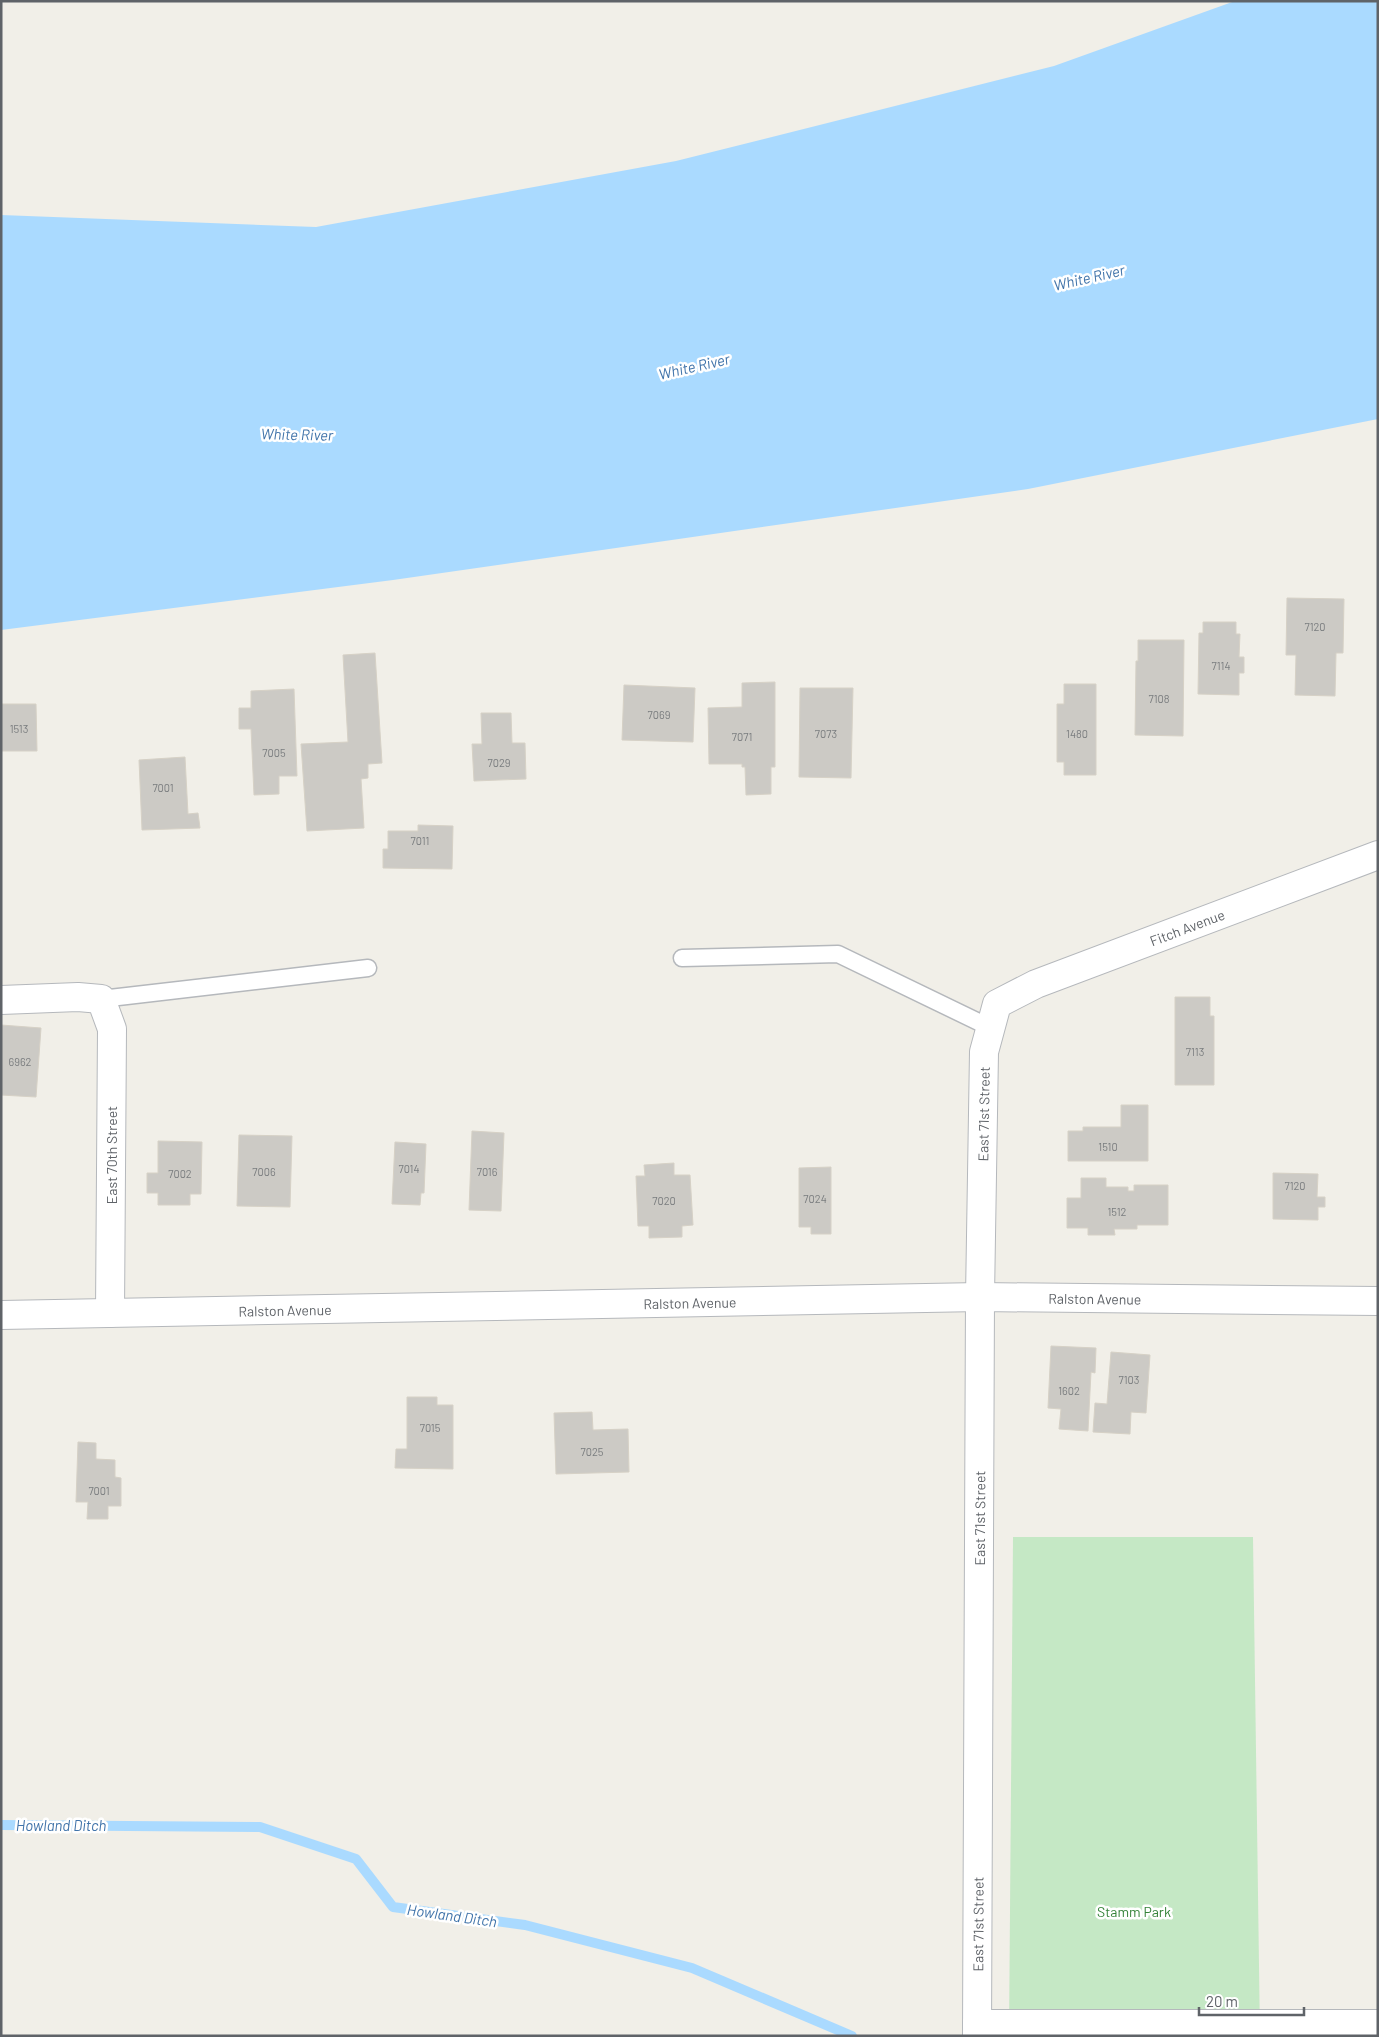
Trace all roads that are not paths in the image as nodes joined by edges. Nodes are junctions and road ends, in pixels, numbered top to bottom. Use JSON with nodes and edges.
{"nodes":[{"id":1,"x":1378,"y":855,"type":"edge"},
{"id":2,"x":682,"y":958,"type":"dead end"},
{"id":3,"x":368,"y":968,"type":"dead end"},
{"id":4,"x":101,"y":999,"type":"junction"},
{"id":5,"x":1,"y":1000,"type":"edge"},
{"id":6,"x":994,"y":1016,"type":"junction"},
{"id":7,"x":980,"y":1297,"type":"junction"},
{"id":8,"x":1378,"y":1301,"type":"edge"},
{"id":9,"x":110,"y":1313,"type":"junction"},
{"id":10,"x":1,"y":1315,"type":"edge"},
{"id":11,"x":1378,"y":2024,"type":"edge"},
{"id":12,"x":977,"y":2030,"type":"edge"}],
"edges":[{"from":1,"to":6,"type":"street","name":"Fitch Avenue"},
{"from":2,"to":6,"type":"lane"},
{"from":3,"to":4,"type":"lane"},
{"from":4,"to":5,"type":"street"},
{"from":4,"to":9,"type":"street","name":"East 70th Street"},
{"from":6,"to":7,"type":"street","name":"East 71st Street"},
{"from":7,"to":8,"type":"street","name":"Ralston Avenue"},
{"from":7,"to":9,"type":"street","name":"Ralston Avenue"},
{"from":7,"to":12,"type":"street","name":"East 71st Street"},
{"from":9,"to":10,"type":"street","name":"Ralston Avenue"},
{"from":11,"to":12,"type":"street"}]}
